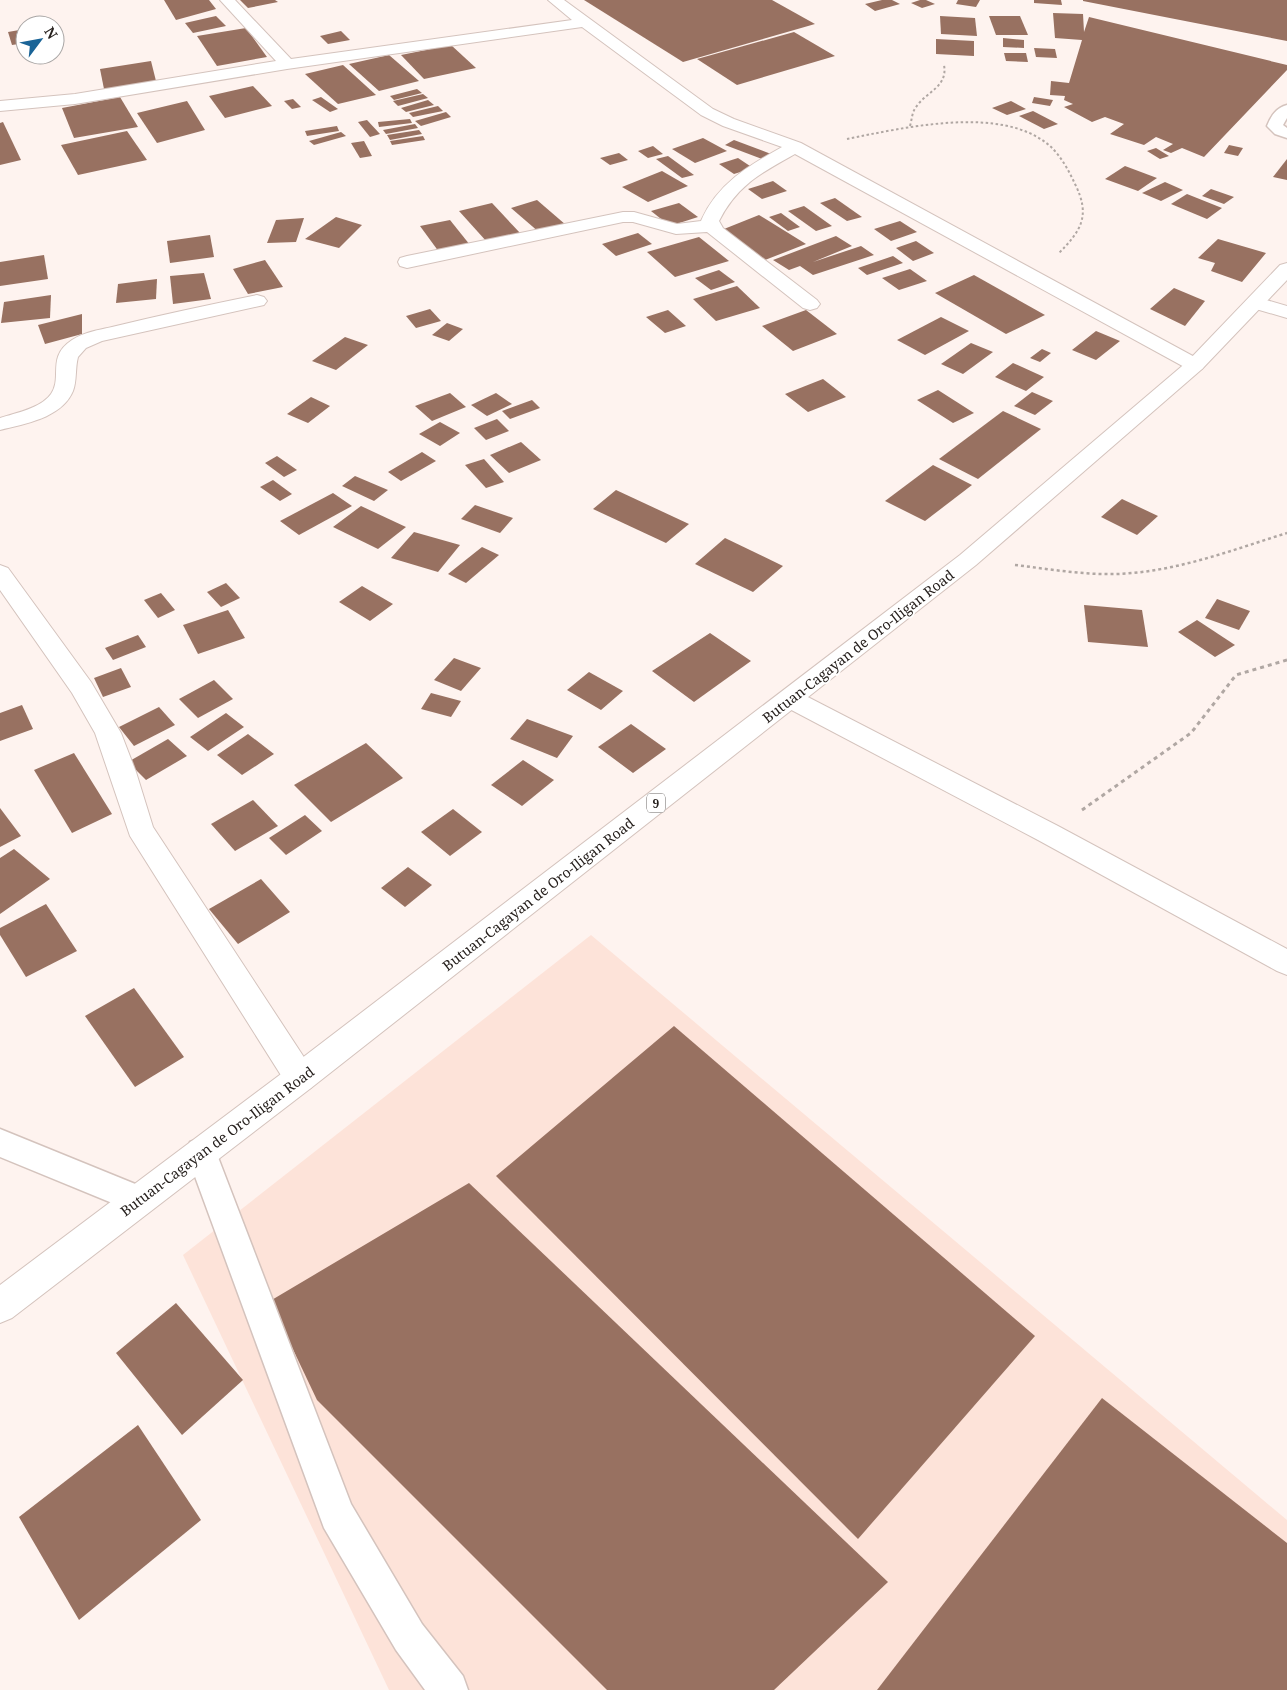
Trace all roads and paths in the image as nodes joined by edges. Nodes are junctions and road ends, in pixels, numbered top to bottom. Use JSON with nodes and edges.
{"nodes":[{"id":1,"x":227,"y":0,"type":"edge"},
{"id":2,"x":555,"y":0,"type":"edge"},
{"id":3,"x":586,"y":22,"type":"junction"},
{"id":4,"x":287,"y":64,"type":"junction"},
{"id":5,"x":944,"y":65,"type":"dead end"},
{"id":6,"x":0,"y":106,"type":"edge"},
{"id":7,"x":1287,"y":110,"type":"edge"},
{"id":8,"x":910,"y":126,"type":"junction"},
{"id":9,"x":1287,"y":133,"type":"edge"},
{"id":10,"x":796,"y":147,"type":"junction"},
{"id":11,"x":711,"y":226,"type":"junction"},
{"id":12,"x":407,"y":262,"type":"dead end"},
{"id":13,"x":1287,"y":269,"type":"edge"},
{"id":14,"x":1036,"y":278,"type":"junction"},
{"id":15,"x":257,"y":301,"type":"dead end"},
{"id":16,"x":1256,"y":303,"type":"junction"},
{"id":17,"x":810,"y":304,"type":"dead end"},
{"id":18,"x":1287,"y":312,"type":"edge"},
{"id":19,"x":1195,"y":365,"type":"junction"},
{"id":20,"x":0,"y":424,"type":"edge"},
{"id":21,"x":1287,"y":533,"type":"edge"},
{"id":22,"x":968,"y":560,"type":"junction"},
{"id":23,"x":0,"y":573,"type":"edge"},
{"id":24,"x":1287,"y":660,"type":"edge"},
{"id":25,"x":791,"y":699,"type":"junction"},
{"id":26,"x":1048,"y":833,"type":"junction"},
{"id":27,"x":1287,"y":963,"type":"edge"},
{"id":28,"x":300,"y":1078,"type":"junction"},
{"id":29,"x":0,"y":1144,"type":"edge"},
{"id":30,"x":201,"y":1152,"type":"junction"},
{"id":31,"x":139,"y":1200,"type":"junction"},
{"id":32,"x":0,"y":1306,"type":"edge"},
{"id":33,"x":449,"y":1690,"type":"edge"}],
"edges":[{"from":1,"to":4,"type":"main road"},
{"from":2,"to":3,"type":"main road"},
{"from":3,"to":4,"type":"main road"},
{"from":3,"to":10,"type":"main road"},
{"from":4,"to":6,"type":"main road"},
{"from":5,"to":8,"type":"path"},
{"from":7,"to":9,"type":"lane"},
{"from":8,"to":10,"type":"path"},
{"from":8,"to":14,"type":"path"},
{"from":10,"to":11,"type":"main road"},
{"from":10,"to":14,"type":"main road"},
{"from":11,"to":12,"type":"main road"},
{"from":11,"to":17,"type":"main road"},
{"from":13,"to":16,"type":"main road","name":"Butuan-Cagayan de Oro-Iligan Road","number":"9"},
{"from":14,"to":19,"type":"main road"},
{"from":15,"to":20,"type":"main road"},
{"from":16,"to":18,"type":"main road"},
{"from":16,"to":19,"type":"main road","name":"Butuan-Cagayan de Oro-Iligan Road","number":"9"},
{"from":19,"to":22,"type":"main road","name":"Butuan-Cagayan de Oro-Iligan Road","number":"9"},
{"from":21,"to":22,"type":"path"},
{"from":22,"to":25,"type":"main road","name":"Butuan-Cagayan de Oro-Iligan Road","number":"9"},
{"from":23,"to":28,"type":"main road"},
{"from":24,"to":26,"type":"path"},
{"from":25,"to":26,"type":"main road"},
{"from":25,"to":28,"type":"main road","name":"Butuan-Cagayan de Oro-Iligan Road","number":"9"},
{"from":26,"to":27,"type":"main road"},
{"from":28,"to":30,"type":"main road","name":"Butuan-Cagayan de Oro-Iligan Road","number":"9"},
{"from":29,"to":31,"type":"lane"},
{"from":30,"to":31,"type":"main road","name":"Butuan-Cagayan de Oro-Iligan Road","number":"9"},
{"from":30,"to":33,"type":"lane"},
{"from":31,"to":32,"type":"main road","name":"Butuan-Cagayan de Oro-Iligan Road","number":"9"}]}
